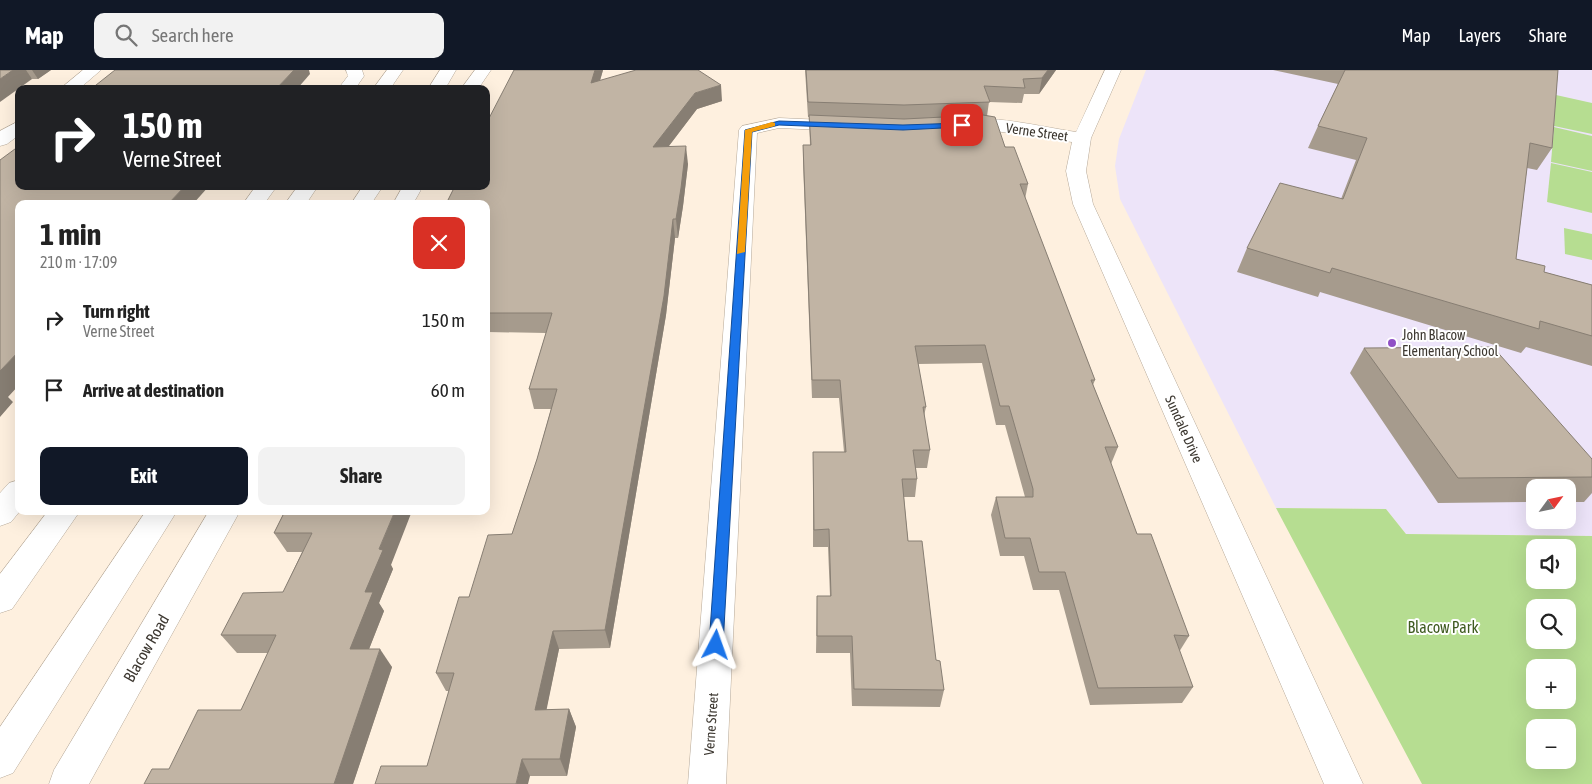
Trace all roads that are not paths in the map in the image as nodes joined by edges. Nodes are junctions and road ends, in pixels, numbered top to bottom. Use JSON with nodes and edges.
{"nodes":[{"id":1,"x":93,"y":70,"type":"edge"},
{"id":2,"x":354,"y":70,"type":"edge"},
{"id":3,"x":395,"y":70,"type":"edge"},
{"id":4,"x":448,"y":70,"type":"edge"},
{"id":5,"x":483,"y":70,"type":"edge"},
{"id":6,"x":1113,"y":70,"type":"edge"},
{"id":7,"x":73,"y":85,"type":"edge"},
{"id":8,"x":349,"y":85,"type":"edge"},
{"id":9,"x":384,"y":85,"type":"edge"},
{"id":10,"x":439,"y":85,"type":"edge"},
{"id":11,"x":472,"y":85,"type":"edge"},
{"id":12,"x":865,"y":126,"type":"edge"},
{"id":13,"x":942,"y":126,"type":"edge"},
{"id":14,"x":15,"y":129,"type":"edge"},
{"id":15,"x":1082,"y":138,"type":"junction"},
{"id":16,"x":0,"y":140,"type":"edge"},
{"id":17,"x":264,"y":190,"type":"edge"},
{"id":18,"x":256,"y":200,"type":"edge"},
{"id":19,"x":15,"y":496,"type":"edge"},
{"id":20,"x":0,"y":514,"type":"edge"},
{"id":21,"x":62,"y":515,"type":"edge"},
{"id":22,"x":159,"y":515,"type":"edge"},
{"id":23,"x":223,"y":515,"type":"edge"},
{"id":24,"x":0,"y":598,"type":"edge"},
{"id":25,"x":0,"y":760,"type":"edge"},
{"id":26,"x":68,"y":784,"type":"edge"},
{"id":27,"x":707,"y":784,"type":"edge"},
{"id":28,"x":1344,"y":784,"type":"edge"}],
"edges":[{"from":1,"to":7,"type":"street"},
{"from":2,"to":8,"type":"street"},
{"from":3,"to":9,"type":"street"},
{"from":4,"to":10,"type":"street"},
{"from":5,"to":11,"type":"street"},
{"from":6,"to":15,"type":"street","name":"Sundale Drive"},
{"from":12,"to":27,"type":"street","name":"Verne Street"},
{"from":13,"to":15,"type":"street","name":"Verne Street"},
{"from":14,"to":16,"type":"street"},
{"from":15,"to":28,"type":"street","name":"Sundale Drive"},
{"from":17,"to":18,"type":"street"},
{"from":19,"to":20,"type":"street"},
{"from":21,"to":24,"type":"street"},
{"from":22,"to":25,"type":"street"},
{"from":23,"to":26,"type":"street","name":"Blacow Road"}]}
